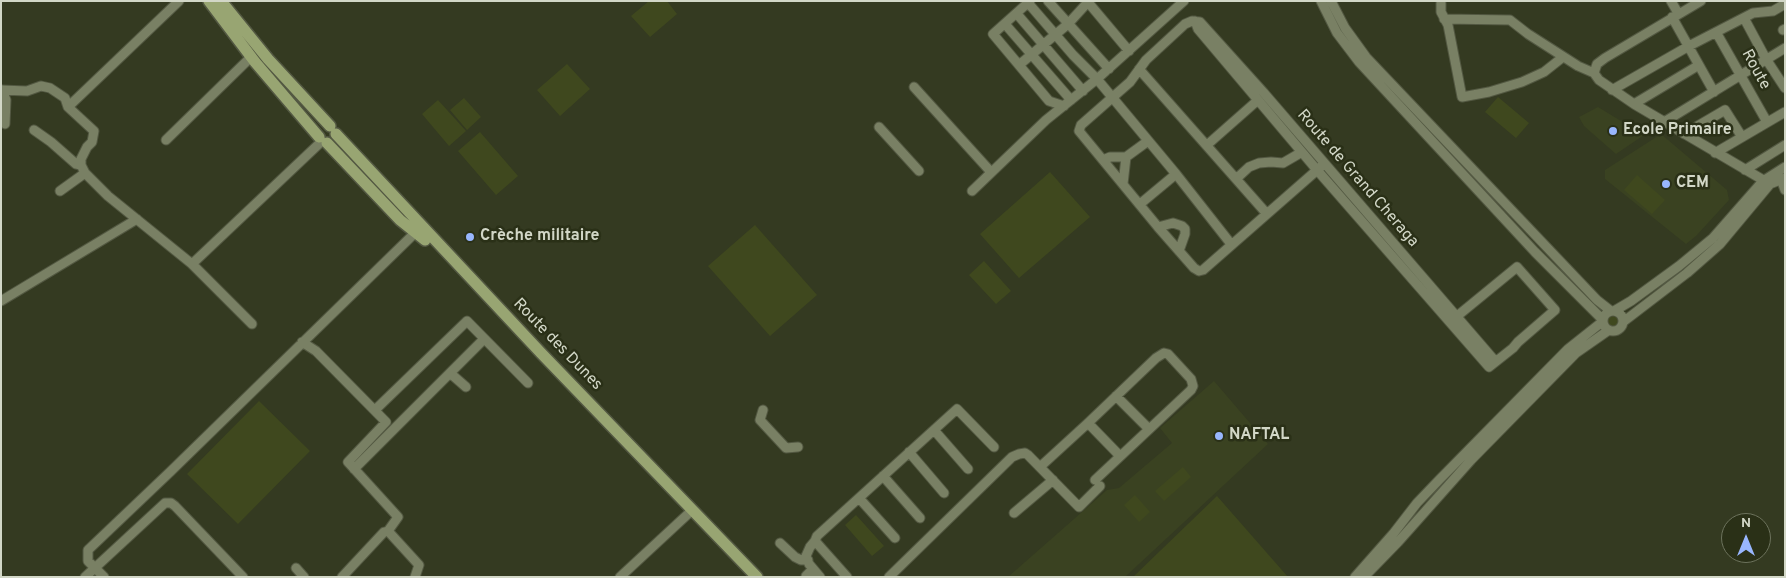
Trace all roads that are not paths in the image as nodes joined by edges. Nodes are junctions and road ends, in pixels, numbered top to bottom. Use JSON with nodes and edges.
{"nodes":[{"id":1,"x":179,"y":1,"type":"edge"},
{"id":2,"x":209,"y":1,"type":"edge"},
{"id":3,"x":220,"y":1,"type":"edge"},
{"id":4,"x":1048,"y":1,"type":"edge"},
{"id":5,"x":1184,"y":1,"type":"edge"},
{"id":6,"x":1321,"y":1,"type":"edge"},
{"id":7,"x":1331,"y":1,"type":"edge"},
{"id":8,"x":1671,"y":1,"type":"edge"},
{"id":9,"x":1701,"y":1,"type":"edge"},
{"id":10,"x":1088,"y":2,"type":"edge"},
{"id":11,"x":1029,"y":3,"type":"edge"},
{"id":12,"x":1441,"y":3,"type":"dead end"},
{"id":13,"x":1785,"y":4,"type":"edge"},
{"id":14,"x":1017,"y":14,"type":"junction"},
{"id":15,"x":1675,"y":15,"type":"junction"},
{"id":16,"x":1744,"y":18,"type":"junction"},
{"id":17,"x":1444,"y":19,"type":"junction"},
{"id":18,"x":1195,"y":21,"type":"junction"},
{"id":19,"x":1005,"y":24,"type":"junction"},
{"id":20,"x":1068,"y":24,"type":"junction"},
{"id":21,"x":1716,"y":32,"type":"junction"},
{"id":22,"x":1055,"y":34,"type":"junction"},
{"id":23,"x":1043,"y":45,"type":"junction"},
{"id":24,"x":1688,"y":46,"type":"junction"},
{"id":25,"x":1785,"y":48,"type":"edge"},
{"id":26,"x":1129,"y":50,"type":"junction"},
{"id":27,"x":1032,"y":55,"type":"junction"},
{"id":28,"x":1563,"y":56,"type":"junction"},
{"id":29,"x":251,"y":57,"type":"junction"},
{"id":30,"x":1766,"y":59,"type":"junction"},
{"id":31,"x":1020,"y":65,"type":"junction"},
{"id":32,"x":1699,"y":65,"type":"junction"},
{"id":33,"x":1139,"y":68,"type":"junction"},
{"id":34,"x":1109,"y":69,"type":"junction"},
{"id":35,"x":1594,"y":73,"type":"junction"},
{"id":36,"x":1740,"y":75,"type":"junction"},
{"id":37,"x":1097,"y":80,"type":"junction"},
{"id":38,"x":914,"y":87,"type":"dead end"},
{"id":39,"x":1785,"y":88,"type":"edge"},
{"id":40,"x":1,"y":90,"type":"edge"},
{"id":41,"x":1612,"y":90,"type":"junction"},
{"id":42,"x":1083,"y":91,"type":"junction"},
{"id":43,"x":1714,"y":92,"type":"junction"},
{"id":44,"x":1112,"y":99,"type":"junction"},
{"id":45,"x":1258,"y":100,"type":"junction"},
{"id":46,"x":1067,"y":103,"type":"junction"},
{"id":47,"x":1634,"y":104,"type":"junction"},
{"id":48,"x":68,"y":107,"type":"junction"},
{"id":49,"x":1785,"y":112,"type":"edge"},
{"id":50,"x":1664,"y":122,"type":"junction"},
{"id":51,"x":1767,"y":122,"type":"junction"},
{"id":52,"x":5,"y":124,"type":"dead end"},
{"id":53,"x":879,"y":127,"type":"dead end"},
{"id":54,"x":34,"y":130,"type":"dead end"},
{"id":55,"x":333,"y":130,"type":"junction"},
{"id":56,"x":1684,"y":134,"type":"junction"},
{"id":57,"x":1742,"y":137,"type":"junction"},
{"id":58,"x":166,"y":140,"type":"dead end"},
{"id":59,"x":322,"y":140,"type":"junction"},
{"id":60,"x":1148,"y":141,"type":"junction"},
{"id":61,"x":1207,"y":145,"type":"junction"},
{"id":62,"x":1785,"y":145,"type":"edge"},
{"id":63,"x":1302,"y":152,"type":"junction"},
{"id":64,"x":1715,"y":153,"type":"junction"},
{"id":65,"x":1126,"y":157,"type":"junction"},
{"id":66,"x":1102,"y":160,"type":"junction"},
{"id":67,"x":81,"y":165,"type":"junction"},
{"id":68,"x":1321,"y":167,"type":"junction"},
{"id":69,"x":1785,"y":167,"type":"edge"},
{"id":70,"x":1745,"y":170,"type":"junction"},
{"id":71,"x":920,"y":171,"type":"dead end"},
{"id":72,"x":991,"y":172,"type":"junction"},
{"id":73,"x":1176,"y":174,"type":"junction"},
{"id":74,"x":1236,"y":179,"type":"junction"},
{"id":75,"x":1783,"y":179,"type":"edge"},
{"id":76,"x":1766,"y":183,"type":"junction"},
{"id":77,"x":1123,"y":184,"type":"junction"},
{"id":78,"x":1785,"y":190,"type":"edge"},
{"id":79,"x":60,"y":191,"type":"dead end"},
{"id":80,"x":972,"y":191,"type":"dead end"},
{"id":81,"x":1140,"y":204,"type":"junction"},
{"id":82,"x":1267,"y":214,"type":"junction"},
{"id":83,"x":137,"y":220,"type":"junction"},
{"id":84,"x":1158,"y":227,"type":"junction"},
{"id":85,"x":418,"y":229,"type":"junction"},
{"id":86,"x":1231,"y":244,"type":"junction"},
{"id":87,"x":1179,"y":251,"type":"junction"},
{"id":88,"x":192,"y":264,"type":"junction"},
{"id":89,"x":1,"y":301,"type":"edge"},
{"id":90,"x":1613,"y":311,"type":"junction"},
{"id":91,"x":1456,"y":317,"type":"junction"},
{"id":92,"x":1602,"y":321,"type":"junction"},
{"id":93,"x":1623,"y":322,"type":"junction"},
{"id":94,"x":252,"y":324,"type":"dead end"},
{"id":95,"x":1608,"y":330,"type":"junction"},
{"id":96,"x":484,"y":339,"type":"junction"},
{"id":97,"x":302,"y":342,"type":"junction"},
{"id":98,"x":1492,"y":364,"type":"junction"},
{"id":99,"x":450,"y":373,"type":"junction"},
{"id":100,"x":528,"y":383,"type":"dead end"},
{"id":101,"x":466,"y":387,"type":"dead end"},
{"id":102,"x":1116,"y":396,"type":"junction"},
{"id":103,"x":375,"y":410,"type":"junction"},
{"id":104,"x":763,"y":410,"type":"dead end"},
{"id":105,"x":1088,"y":423,"type":"junction"},
{"id":106,"x":1148,"y":429,"type":"junction"},
{"id":107,"x":934,"y":430,"type":"junction"},
{"id":108,"x":798,"y":447,"type":"dead end"},
{"id":109,"x":994,"y":447,"type":"dead end"},
{"id":110,"x":909,"y":452,"type":"junction"},
{"id":111,"x":1120,"y":456,"type":"junction"},
{"id":112,"x":1040,"y":466,"type":"junction"},
{"id":113,"x":354,"y":469,"type":"junction"},
{"id":114,"x":968,"y":469,"type":"dead end"},
{"id":115,"x":883,"y":476,"type":"junction"},
{"id":116,"x":1053,"y":480,"type":"junction"},
{"id":117,"x":944,"y":493,"type":"dead end"},
{"id":118,"x":859,"y":498,"type":"junction"},
{"id":119,"x":1014,"y":513,"type":"dead end"},
{"id":120,"x":688,"y":514,"type":"junction"},
{"id":121,"x":920,"y":518,"type":"dead end"},
{"id":122,"x":388,"y":531,"type":"junction"},
{"id":123,"x":895,"y":538,"type":"dead end"},
{"id":124,"x":815,"y":541,"type":"junction"},
{"id":125,"x":780,"y":543,"type":"dead end"},
{"id":126,"x":808,"y":560,"type":"junction"},
{"id":127,"x":95,"y":567,"type":"junction"},
{"id":128,"x":296,"y":568,"type":"dead end"},
{"id":129,"x":813,"y":569,"type":"junction"},
{"id":130,"x":806,"y":576,"type":"edge"},
{"id":131,"x":85,"y":577,"type":"edge"},
{"id":132,"x":104,"y":577,"type":"edge"},
{"id":133,"x":243,"y":577,"type":"edge"},
{"id":134,"x":304,"y":577,"type":"edge"},
{"id":135,"x":342,"y":577,"type":"edge"},
{"id":136,"x":415,"y":577,"type":"edge"},
{"id":137,"x":620,"y":577,"type":"edge"},
{"id":138,"x":747,"y":577,"type":"edge"},
{"id":139,"x":758,"y":577,"type":"edge"},
{"id":140,"x":820,"y":577,"type":"edge"},
{"id":141,"x":847,"y":577,"type":"edge"},
{"id":142,"x":889,"y":577,"type":"edge"},
{"id":143,"x":1355,"y":577,"type":"edge"},
{"id":144,"x":1364,"y":577,"type":"edge"}],
"edges":[{"from":1,"to":48,"type":"street"},
{"from":2,"to":29,"type":"main road","name":"Route des Dunes"},
{"from":3,"to":55,"type":"main road","name":"Route des Dunes"},
{"from":4,"to":20,"type":"street"},
{"from":5,"to":26,"type":"street"},
{"from":6,"to":92,"type":"street"},
{"from":7,"to":90,"type":"street"},
{"from":8,"to":15,"type":"street"},
{"from":9,"to":15,"type":"street"},
{"from":10,"to":20,"type":"street"},
{"from":10,"to":26,"type":"street"},
{"from":11,"to":14,"type":"street"},
{"from":11,"to":22,"type":"street"},
{"from":12,"to":17,"type":"street"},
{"from":13,"to":16,"type":"street"},
{"from":14,"to":19,"type":"street"},
{"from":14,"to":23,"type":"street"},
{"from":15,"to":24,"type":"street"},
{"from":15,"to":35,"type":"street"},
{"from":16,"to":21,"type":"street"},
{"from":16,"to":30,"type":"street"},
{"from":17,"to":28,"type":"street"},
{"from":17,"to":28,"type":"street"},
{"from":18,"to":33,"type":"street"},
{"from":18,"to":45,"type":"street"},
{"from":18,"to":68,"type":"street","name":"Route de Grand Cheraga"},
{"from":19,"to":27,"type":"street"},
{"from":19,"to":31,"type":"street"},
{"from":20,"to":22,"type":"street"},
{"from":20,"to":34,"type":"street"},
{"from":21,"to":24,"type":"street"},
{"from":21,"to":36,"type":"street","name":"Route"},
{"from":22,"to":23,"type":"street"},
{"from":22,"to":37,"type":"street"},
{"from":23,"to":27,"type":"street"},
{"from":23,"to":42,"type":"street"},
{"from":24,"to":32,"type":"street"},
{"from":24,"to":41,"type":"street"},
{"from":25,"to":30,"type":"street"},
{"from":26,"to":34,"type":"street"},
{"from":27,"to":31,"type":"street"},
{"from":27,"to":46,"type":"street"},
{"from":28,"to":35,"type":"street"},
{"from":29,"to":58,"type":"street"},
{"from":29,"to":59,"type":"main road","name":"Route des Dunes"},
{"from":30,"to":36,"type":"street"},
{"from":30,"to":39,"type":"street"},
{"from":31,"to":46,"type":"street"},
{"from":32,"to":43,"type":"street"},
{"from":32,"to":47,"type":"street"},
{"from":33,"to":44,"type":"street"},
{"from":33,"to":61,"type":"street"},
{"from":34,"to":37,"type":"street"},
{"from":35,"to":41,"type":"street"},
{"from":36,"to":43,"type":"street"},
{"from":36,"to":51,"type":"street","name":"Route"},
{"from":37,"to":42,"type":"street"},
{"from":37,"to":44,"type":"street"},
{"from":38,"to":72,"type":"street"},
{"from":40,"to":48,"type":"street"},
{"from":40,"to":52,"type":"street"},
{"from":41,"to":47,"type":"street"},
{"from":42,"to":46,"type":"street"},
{"from":43,"to":50,"type":"street"},
{"from":44,"to":60,"type":"street"},
{"from":44,"to":66,"type":"street"},
{"from":45,"to":61,"type":"street"},
{"from":45,"to":63,"type":"street"},
{"from":46,"to":72,"type":"street"},
{"from":47,"to":50,"type":"street"},
{"from":48,"to":67,"type":"street"},
{"from":49,"to":51,"type":"street"},
{"from":50,"to":56,"type":"street"},
{"from":51,"to":57,"type":"street"},
{"from":53,"to":71,"type":"street"},
{"from":54,"to":67,"type":"street"},
{"from":55,"to":59,"type":"main road"},
{"from":55,"to":85,"type":"main road","name":"Route des Dunes"},
{"from":56,"to":57,"type":"street"},
{"from":56,"to":64,"type":"street"},
{"from":57,"to":64,"type":"street"},
{"from":59,"to":85,"type":"main road","name":"Route des Dunes"},
{"from":59,"to":88,"type":"street"},
{"from":60,"to":65,"type":"street"},
{"from":60,"to":73,"type":"street"},
{"from":61,"to":74,"type":"street"},
{"from":62,"to":70,"type":"street"},
{"from":63,"to":68,"type":"street"},
{"from":63,"to":74,"type":"street"},
{"from":64,"to":70,"type":"street"},
{"from":65,"to":66,"type":"street"},
{"from":65,"to":77,"type":"street"},
{"from":66,"to":77,"type":"street"},
{"from":67,"to":79,"type":"street"},
{"from":67,"to":83,"type":"street"},
{"from":68,"to":82,"type":"street"},
{"from":68,"to":91,"type":"street","name":"Route de Grand Cheraga"},
{"from":68,"to":98,"type":"street"},
{"from":69,"to":76,"type":"street"},
{"from":70,"to":76,"type":"street"},
{"from":72,"to":80,"type":"street"},
{"from":73,"to":81,"type":"street"},
{"from":73,"to":86,"type":"street"},
{"from":74,"to":82,"type":"street"},
{"from":75,"to":76,"type":"street"},
{"from":75,"to":78,"type":"street"},
{"from":76,"to":90,"type":"street"},
{"from":76,"to":93,"type":"street"},
{"from":77,"to":81,"type":"street"},
{"from":81,"to":84,"type":"street"},
{"from":82,"to":86,"type":"street"},
{"from":83,"to":88,"type":"street"},
{"from":83,"to":89,"type":"street"},
{"from":84,"to":87,"type":"street"},
{"from":84,"to":87,"type":"street"},
{"from":85,"to":97,"type":"street"},
{"from":85,"to":120,"type":"main road","name":"Route des Dunes"},
{"from":85,"to":139,"type":"main road","name":"Route des Dunes"},
{"from":86,"to":87,"type":"street"},
{"from":88,"to":94,"type":"street"},
{"from":90,"to":92,"type":"street"},
{"from":90,"to":93,"type":"street"},
{"from":91,"to":98,"type":"street","name":"Route de Grand Cheraga"},
{"from":91,"to":98,"type":"street"},
{"from":92,"to":95,"type":"street"},
{"from":92,"to":143,"type":"street"},
{"from":93,"to":95,"type":"street"},
{"from":95,"to":144,"type":"street"},
{"from":96,"to":99,"type":"street"},
{"from":96,"to":100,"type":"street"},
{"from":96,"to":103,"type":"street"},
{"from":97,"to":103,"type":"street"},
{"from":97,"to":127,"type":"street"},
{"from":99,"to":101,"type":"street"},
{"from":99,"to":113,"type":"street"},
{"from":102,"to":105,"type":"street"},
{"from":102,"to":106,"type":"street"},
{"from":102,"to":106,"type":"street"},
{"from":103,"to":113,"type":"street"},
{"from":104,"to":108,"type":"street"},
{"from":105,"to":111,"type":"street"},
{"from":105,"to":112,"type":"street"},
{"from":106,"to":111,"type":"street"},
{"from":107,"to":109,"type":"street"},
{"from":107,"to":110,"type":"street"},
{"from":107,"to":114,"type":"street"},
{"from":110,"to":115,"type":"street"},
{"from":110,"to":117,"type":"street"},
{"from":111,"to":116,"type":"street"},
{"from":112,"to":116,"type":"street"},
{"from":112,"to":142,"type":"street"},
{"from":113,"to":122,"type":"street"},
{"from":115,"to":118,"type":"street"},
{"from":115,"to":121,"type":"street"},
{"from":116,"to":119,"type":"street"},
{"from":118,"to":123,"type":"street"},
{"from":118,"to":124,"type":"street"},
{"from":120,"to":137,"type":"street"},
{"from":120,"to":138,"type":"main road","name":"Route des Dunes"},
{"from":122,"to":135,"type":"street"},
{"from":122,"to":136,"type":"street"},
{"from":124,"to":126,"type":"street"},
{"from":124,"to":141,"type":"street"},
{"from":125,"to":126,"type":"street"},
{"from":126,"to":129,"type":"street"},
{"from":127,"to":131,"type":"street"},
{"from":127,"to":132,"type":"street"},
{"from":127,"to":133,"type":"street"},
{"from":128,"to":134,"type":"street"},
{"from":129,"to":130,"type":"street"},
{"from":129,"to":140,"type":"street"}]}
